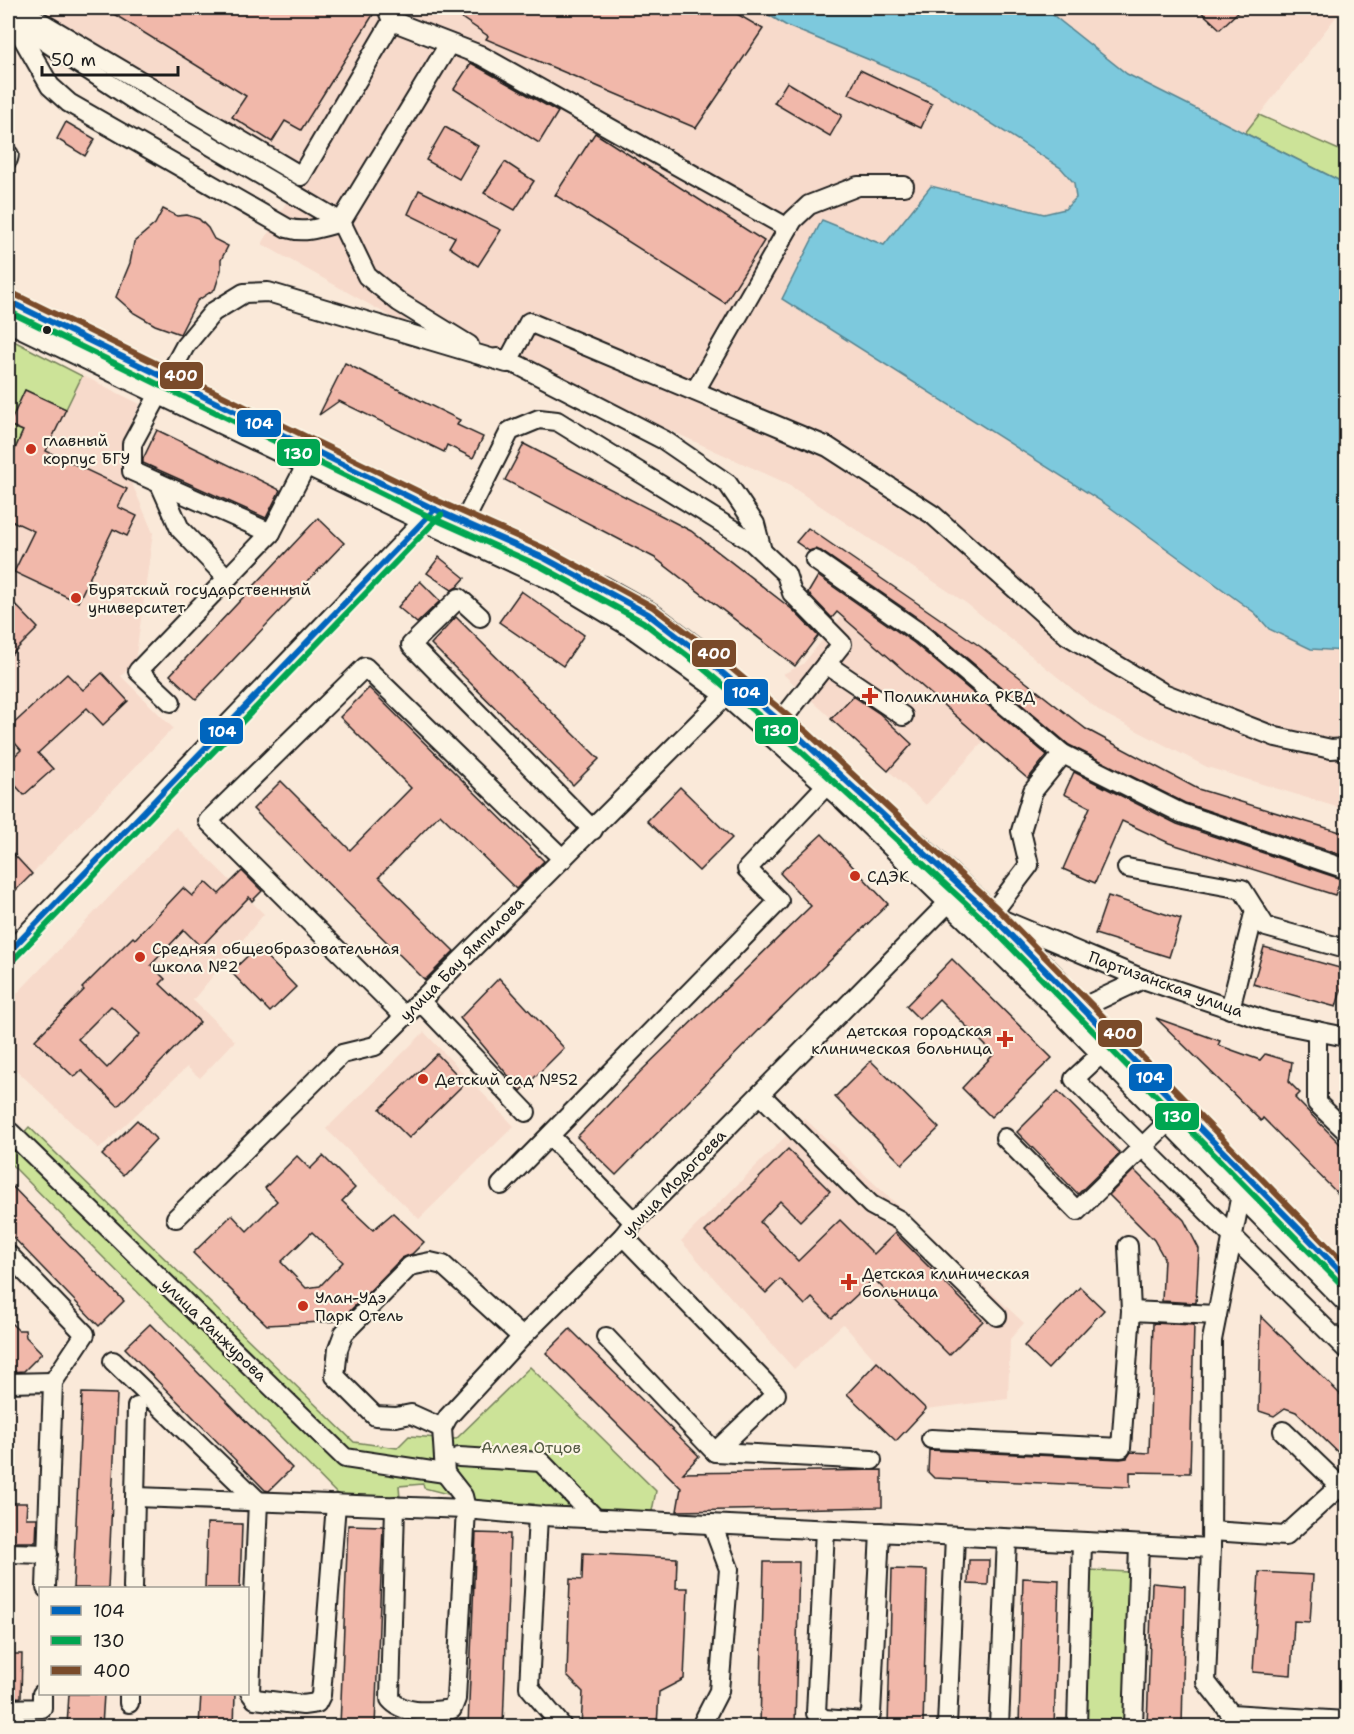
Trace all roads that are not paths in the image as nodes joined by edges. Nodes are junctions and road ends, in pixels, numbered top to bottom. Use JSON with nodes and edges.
{"nodes":[{"id":1,"x":389,"y":14,"type":"edge"},
{"id":2,"x":13,"y":15,"type":"edge"},
{"id":3,"x":449,"y":44,"type":"junction"},
{"id":4,"x":904,"y":186,"type":"dead end"},
{"id":5,"x":341,"y":222,"type":"junction"},
{"id":6,"x":788,"y":228,"type":"junction"},
{"id":7,"x":8,"y":301,"type":"edge"},
{"id":8,"x":8,"y":319,"type":"edge"},
{"id":9,"x":507,"y":363,"type":"junction"},
{"id":10,"x":163,"y":384,"type":"junction"},
{"id":11,"x":695,"y":391,"type":"junction"},
{"id":12,"x":311,"y":456,"type":"junction"},
{"id":13,"x":160,"y":484,"type":"junction"},
{"id":14,"x":430,"y":514,"type":"junction"},
{"id":15,"x":464,"y":522,"type":"junction"},
{"id":16,"x":271,"y":533,"type":"junction"},
{"id":17,"x":762,"y":551,"type":"junction"},
{"id":18,"x":815,"y":560,"type":"dead end"},
{"id":19,"x":227,"y":578,"type":"junction"},
{"id":20,"x":480,"y":617,"type":"dead end"},
{"id":21,"x":826,"y":664,"type":"junction"},
{"id":22,"x":733,"y":689,"type":"junction"},
{"id":23,"x":171,"y":702,"type":"dead end"},
{"id":24,"x":903,"y":716,"type":"dead end"},
{"id":25,"x":781,"y":722,"type":"junction"},
{"id":26,"x":1347,"y":748,"type":"edge"},
{"id":27,"x":1063,"y":753,"type":"junction"},
{"id":28,"x":833,"y":778,"type":"junction"},
{"id":29,"x":593,"y":830,"type":"junction"},
{"id":30,"x":562,"y":860,"type":"junction"},
{"id":31,"x":1127,"y":868,"type":"dead end"},
{"id":32,"x":1347,"y":869,"type":"edge"},
{"id":33,"x":957,"y":895,"type":"junction"},
{"id":34,"x":1255,"y":910,"type":"junction"},
{"id":35,"x":991,"y":915,"type":"junction"},
{"id":36,"x":1347,"y":948,"type":"edge"},
{"id":37,"x":8,"y":953,"type":"edge"},
{"id":38,"x":1143,"y":979,"type":"junction"},
{"id":39,"x":420,"y":1001,"type":"junction"},
{"id":40,"x":1081,"y":1008,"type":"junction"},
{"id":41,"x":1230,"y":1009,"type":"junction"},
{"id":42,"x":404,"y":1016,"type":"junction"},
{"id":43,"x":1317,"y":1031,"type":"junction"},
{"id":44,"x":1347,"y":1037,"type":"edge"},
{"id":45,"x":1109,"y":1047,"type":"junction"},
{"id":46,"x":760,"y":1094,"type":"junction"},
{"id":47,"x":526,"y":1112,"type":"dead end"},
{"id":48,"x":1176,"y":1114,"type":"junction"},
{"id":49,"x":1347,"y":1131,"type":"edge"},
{"id":50,"x":10,"y":1132,"type":"dead end"},
{"id":51,"x":550,"y":1136,"type":"junction"},
{"id":52,"x":1005,"y":1137,"type":"dead end"},
{"id":53,"x":1142,"y":1148,"type":"junction"},
{"id":54,"x":1244,"y":1183,"type":"junction"},
{"id":55,"x":501,"y":1185,"type":"dead end"},
{"id":56,"x":176,"y":1218,"type":"dead end"},
{"id":57,"x":629,"y":1229,"type":"junction"},
{"id":58,"x":1233,"y":1238,"type":"junction"},
{"id":59,"x":1128,"y":1246,"type":"dead end"},
{"id":60,"x":8,"y":1254,"type":"edge"},
{"id":61,"x":1347,"y":1277,"type":"edge"},
{"id":62,"x":1347,"y":1299,"type":"edge"},
{"id":63,"x":1131,"y":1311,"type":"junction"},
{"id":64,"x":1217,"y":1315,"type":"junction"},
{"id":65,"x":997,"y":1316,"type":"dead end"},
{"id":66,"x":522,"y":1337,"type":"junction"},
{"id":67,"x":606,"y":1337,"type":"dead end"},
{"id":68,"x":1347,"y":1349,"type":"edge"},
{"id":69,"x":113,"y":1361,"type":"dead end"},
{"id":70,"x":53,"y":1382,"type":"junction"},
{"id":71,"x":8,"y":1383,"type":"edge"},
{"id":72,"x":137,"y":1407,"type":"dead end"},
{"id":73,"x":442,"y":1428,"type":"junction"},
{"id":74,"x":1283,"y":1431,"type":"dead end"},
{"id":75,"x":931,"y":1439,"type":"dead end"},
{"id":76,"x":715,"y":1452,"type":"junction"},
{"id":77,"x":459,"y":1457,"type":"dead end"},
{"id":78,"x":872,"y":1460,"type":"dead end"},
{"id":79,"x":445,"y":1473,"type":"junction"},
{"id":80,"x":1343,"y":1489,"type":"edge"},
{"id":81,"x":136,"y":1497,"type":"junction"},
{"id":82,"x":258,"y":1501,"type":"junction"},
{"id":83,"x":464,"y":1502,"type":"junction"},
{"id":84,"x":336,"y":1504,"type":"junction"},
{"id":85,"x":395,"y":1506,"type":"junction"},
{"id":86,"x":538,"y":1515,"type":"junction"},
{"id":87,"x":595,"y":1518,"type":"junction"},
{"id":88,"x":712,"y":1524,"type":"junction"},
{"id":89,"x":825,"y":1530,"type":"junction"},
{"id":90,"x":880,"y":1532,"type":"junction"},
{"id":91,"x":956,"y":1536,"type":"junction"},
{"id":92,"x":1007,"y":1539,"type":"junction"},
{"id":93,"x":1212,"y":1540,"type":"junction"},
{"id":94,"x":1082,"y":1542,"type":"junction"},
{"id":95,"x":1139,"y":1545,"type":"junction"},
{"id":96,"x":8,"y":1553,"type":"edge"},
{"id":97,"x":48,"y":1554,"type":"junction"},
{"id":98,"x":46,"y":1587,"type":"edge"},
{"id":99,"x":133,"y":1587,"type":"edge"},
{"id":100,"x":42,"y":1695,"type":"edge"},
{"id":101,"x":8,"y":1709,"type":"edge"},
{"id":102,"x":1231,"y":1720,"type":"edge"},
{"id":103,"x":1347,"y":1721,"type":"edge"},
{"id":104,"x":562,"y":1726,"type":"edge"},
{"id":105,"x":701,"y":1726,"type":"edge"},
{"id":106,"x":948,"y":1726,"type":"edge"},
{"id":107,"x":999,"y":1726,"type":"edge"},
{"id":108,"x":1077,"y":1726,"type":"edge"},
{"id":109,"x":1132,"y":1726,"type":"edge"}],
"edges":[{"from":1,"to":2,"type":"street"},
{"from":1,"to":3,"type":"street"},
{"from":2,"to":5,"type":"street"},
{"from":2,"to":5,"type":"street"},
{"from":3,"to":5,"type":"street"},
{"from":3,"to":6,"type":"street"},
{"from":4,"to":6,"type":"street"},
{"from":5,"to":9,"type":"street"},
{"from":6,"to":11,"type":"street"},
{"from":7,"to":10,"type":"main road"},
{"from":8,"to":10,"type":"main road"},
{"from":9,"to":10,"type":"street"},
{"from":9,"to":11,"type":"street"},
{"from":9,"to":17,"type":"street"},
{"from":10,"to":12,"type":"main road"},
{"from":10,"to":13,"type":"street"},
{"from":11,"to":26,"type":"street"},
{"from":12,"to":14,"type":"main road"},
{"from":12,"to":16,"type":"street"},
{"from":13,"to":16,"type":"street"},
{"from":13,"to":19,"type":"street"},
{"from":14,"to":15,"type":"main road"},
{"from":14,"to":22,"type":"main road"},
{"from":14,"to":37,"type":"street"},
{"from":15,"to":17,"type":"street"},
{"from":15,"to":22,"type":"main road"},
{"from":16,"to":19,"type":"street"},
{"from":17,"to":21,"type":"street"},
{"from":18,"to":27,"type":"street"},
{"from":19,"to":23,"type":"street"},
{"from":20,"to":29,"type":"street"},
{"from":21,"to":24,"type":"street"},
{"from":21,"to":25,"type":"street"},
{"from":22,"to":25,"type":"main road"},
{"from":22,"to":28,"type":"main road"},
{"from":22,"to":29,"type":"street","name":"улица Бау Ямпилова"},
{"from":25,"to":28,"type":"main road"},
{"from":27,"to":32,"type":"street"},
{"from":27,"to":35,"type":"street"},
{"from":28,"to":33,"type":"main road"},
{"from":28,"to":51,"type":"street"},
{"from":29,"to":30,"type":"street","name":"улица Бау Ямпилова"},
{"from":30,"to":39,"type":"street","name":"улица Бау Ямпилова"},
{"from":30,"to":42,"type":"street"},
{"from":31,"to":34,"type":"street"},
{"from":33,"to":35,"type":"main road"},
{"from":33,"to":45,"type":"main road"},
{"from":33,"to":46,"type":"street","name":"улица Модогоева"},
{"from":34,"to":36,"type":"street"},
{"from":34,"to":41,"type":"street"},
{"from":35,"to":38,"type":"street","name":"Партизанская улица"},
{"from":35,"to":40,"type":"main road"},
{"from":38,"to":40,"type":"street"},
{"from":38,"to":41,"type":"street","name":"Партизанская улица"},
{"from":39,"to":42,"type":"street","name":"улица Бау Ямпилова"},
{"from":39,"to":47,"type":"street"},
{"from":40,"to":45,"type":"main road"},
{"from":41,"to":43,"type":"street","name":"Партизанская улица"},
{"from":42,"to":56,"type":"street","name":"улица Бау Ямпилова"},
{"from":43,"to":44,"type":"street","name":"Партизанская улица"},
{"from":43,"to":49,"type":"street"},
{"from":45,"to":48,"type":"main road"},
{"from":45,"to":53,"type":"street"},
{"from":46,"to":57,"type":"street","name":"улица Модогоева"},
{"from":46,"to":65,"type":"street"},
{"from":48,"to":53,"type":"street"},
{"from":48,"to":54,"type":"main road"},
{"from":50,"to":79,"type":"street","name":"улица Ранжурова"},
{"from":51,"to":55,"type":"street"},
{"from":51,"to":57,"type":"street"},
{"from":52,"to":53,"type":"street"},
{"from":53,"to":58,"type":"street"},
{"from":54,"to":58,"type":"street"},
{"from":54,"to":61,"type":"main road"},
{"from":54,"to":62,"type":"main road"},
{"from":57,"to":66,"type":"street","name":"улица Модогоева"},
{"from":57,"to":76,"type":"street"},
{"from":58,"to":64,"type":"street"},
{"from":58,"to":68,"type":"street"},
{"from":59,"to":63,"type":"street"},
{"from":60,"to":70,"type":"street"},
{"from":63,"to":64,"type":"street"},
{"from":63,"to":75,"type":"street"},
{"from":64,"to":93,"type":"street"},
{"from":66,"to":73,"type":"street","name":"улица Модогоева"},
{"from":66,"to":73,"type":"street"},
{"from":67,"to":76,"type":"street"},
{"from":69,"to":82,"type":"street"},
{"from":70,"to":71,"type":"street"},
{"from":70,"to":97,"type":"street"},
{"from":72,"to":81,"type":"street"},
{"from":73,"to":79,"type":"street"},
{"from":74,"to":80,"type":"street"},
{"from":76,"to":78,"type":"street"},
{"from":77,"to":87,"type":"street"},
{"from":79,"to":83,"type":"street"},
{"from":80,"to":93,"type":"street"},
{"from":81,"to":82,"type":"street"},
{"from":81,"to":99,"type":"street"},
{"from":82,"to":84,"type":"street"},
{"from":82,"to":84,"type":"street"},
{"from":83,"to":85,"type":"street"},
{"from":83,"to":85,"type":"street"},
{"from":83,"to":86,"type":"street"},
{"from":84,"to":85,"type":"street"},
{"from":86,"to":87,"type":"street"},
{"from":86,"to":104,"type":"street"},
{"from":87,"to":88,"type":"street"},
{"from":88,"to":89,"type":"street"},
{"from":88,"to":105,"type":"street"},
{"from":89,"to":90,"type":"street"},
{"from":89,"to":90,"type":"street"},
{"from":90,"to":91,"type":"street"},
{"from":91,"to":92,"type":"street"},
{"from":91,"to":106,"type":"street"},
{"from":92,"to":94,"type":"street"},
{"from":92,"to":107,"type":"street"},
{"from":93,"to":95,"type":"street"},
{"from":93,"to":102,"type":"street"},
{"from":94,"to":95,"type":"street"},
{"from":94,"to":108,"type":"street"},
{"from":95,"to":109,"type":"street"},
{"from":96,"to":97,"type":"street"},
{"from":97,"to":98,"type":"street"},
{"from":100,"to":101,"type":"street"},
{"from":102,"to":103,"type":"street"}]}
